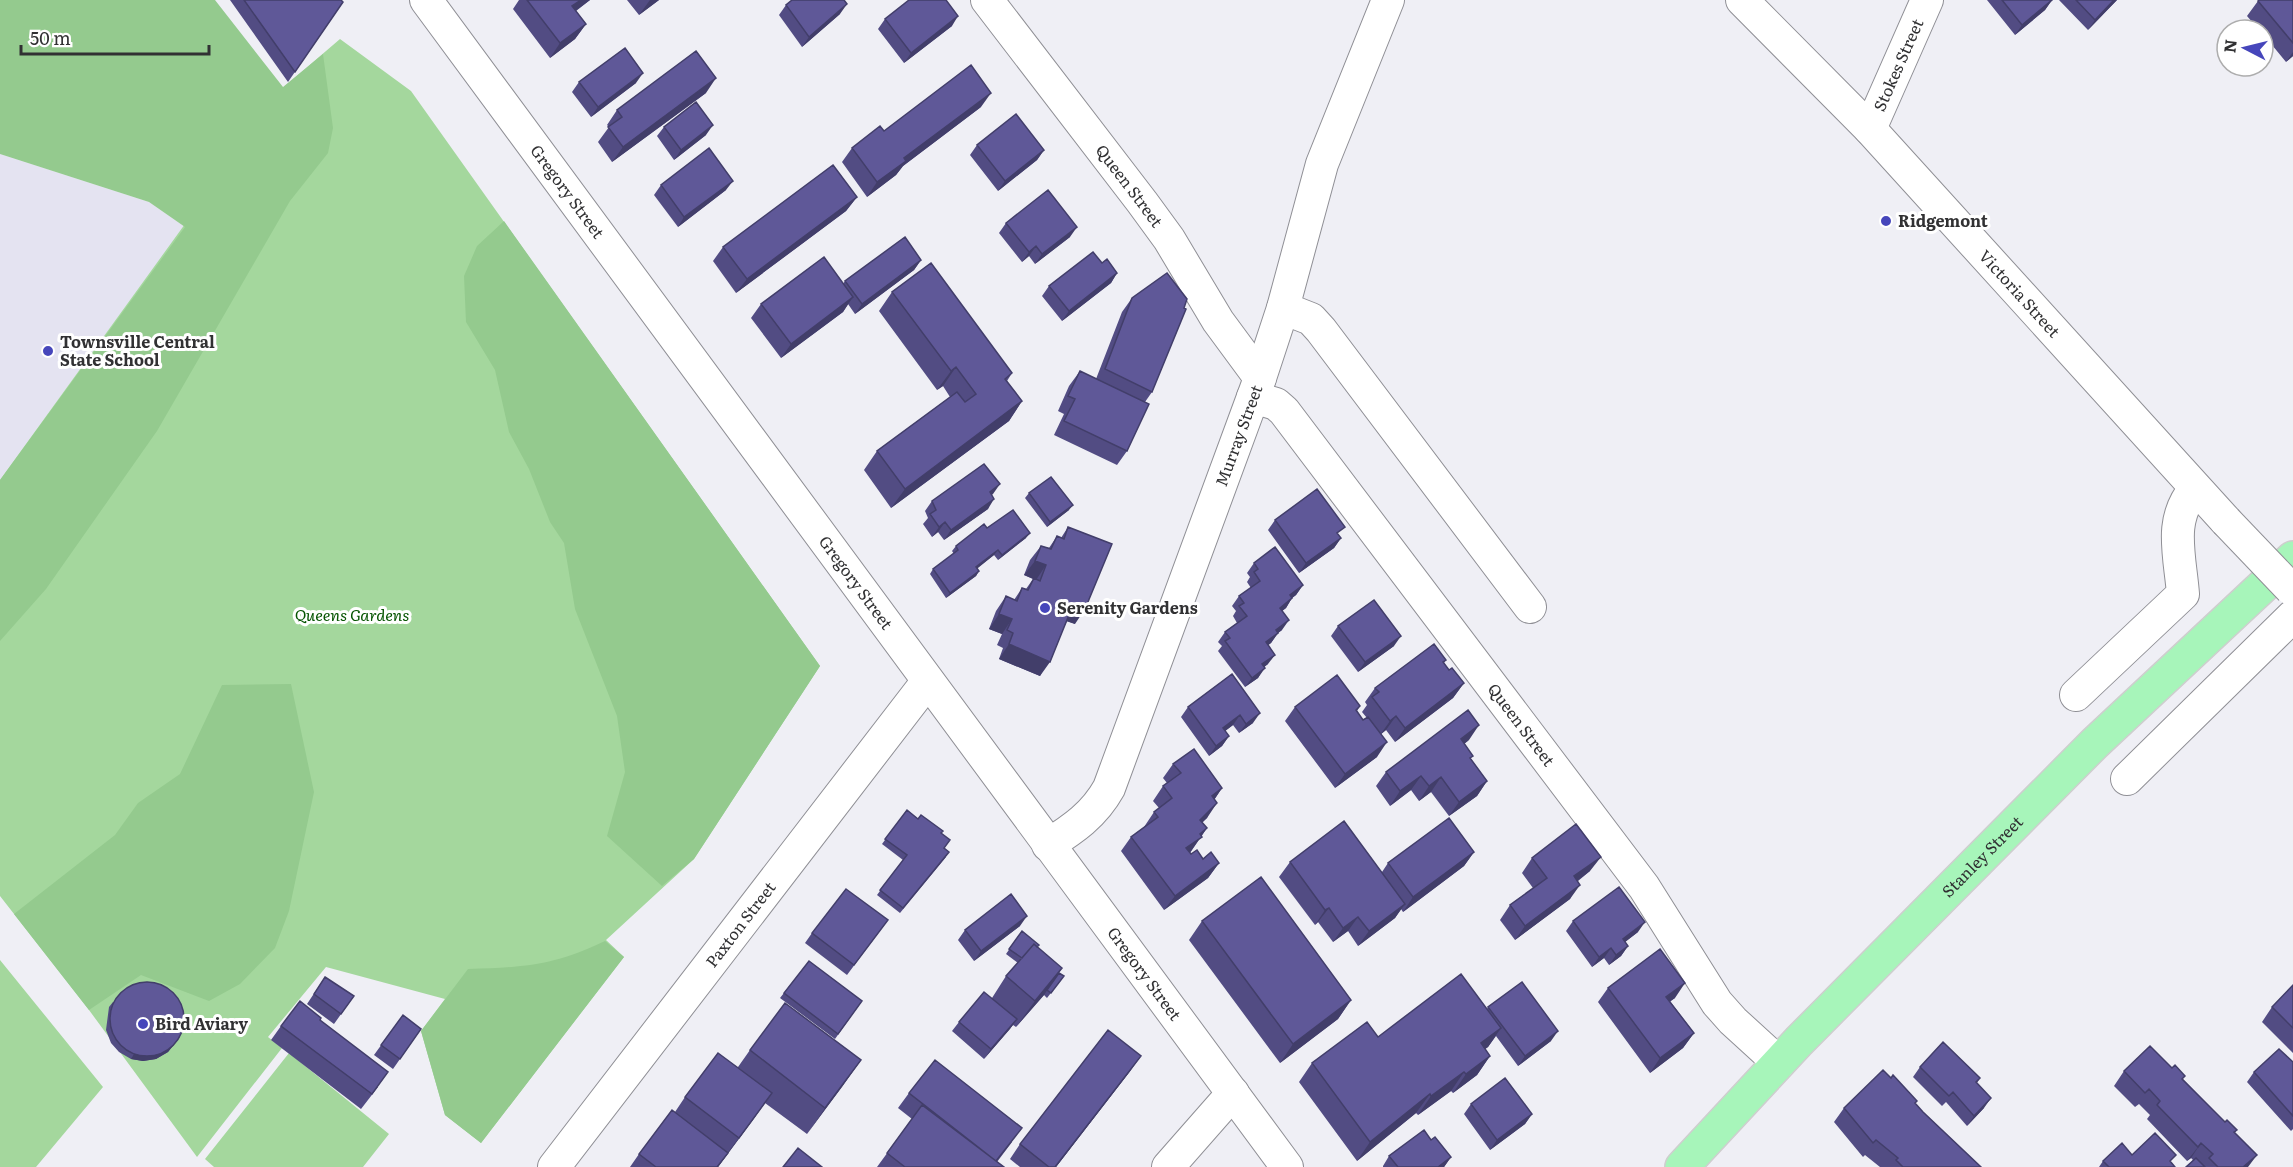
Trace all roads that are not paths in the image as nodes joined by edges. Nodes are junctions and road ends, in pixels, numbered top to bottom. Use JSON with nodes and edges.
{"nodes":[{"id":1,"x":987,"y":0,"type":"edge"},
{"id":2,"x":1388,"y":0,"type":"edge"},
{"id":3,"x":1742,"y":0,"type":"edge"},
{"id":4,"x":1927,"y":0,"type":"edge"},
{"id":5,"x":439,"y":5,"type":"edge"},
{"id":6,"x":1870,"y":129,"type":"junction"},
{"id":7,"x":1282,"y":308,"type":"junction"},
{"id":8,"x":1256,"y":388,"type":"junction"},
{"id":9,"x":2195,"y":489,"type":"junction"},
{"id":10,"x":2292,"y":589,"type":"edge"},
{"id":11,"x":1530,"y":607,"type":"dead end"},
{"id":12,"x":927,"y":682,"type":"junction"},
{"id":13,"x":2076,"y":696,"type":"dead end"},
{"id":14,"x":2127,"y":779,"type":"dead end"},
{"id":15,"x":1048,"y":845,"type":"junction"},
{"id":16,"x":1779,"y":1062,"type":"junction"},
{"id":17,"x":1233,"y":1093,"type":"junction"},
{"id":18,"x":554,"y":1167,"type":"edge"},
{"id":19,"x":1168,"y":1167,"type":"edge"},
{"id":20,"x":1287,"y":1167,"type":"edge"},
{"id":21,"x":1682,"y":1167,"type":"edge"}],
"edges":[{"from":1,"to":8,"type":"street","name":"Queen Street"},
{"from":2,"to":7,"type":"street","name":"Murray Street"},
{"from":3,"to":6,"type":"street","name":"Victoria Street"},
{"from":4,"to":6,"type":"street","name":"Stokes Street"},
{"from":5,"to":12,"type":"street","name":"Gregory Street"},
{"from":6,"to":9,"type":"street","name":"Victoria Street"},
{"from":7,"to":8,"type":"street","name":"Murray Street"},
{"from":7,"to":11,"type":"street"},
{"from":8,"to":15,"type":"street","name":"Murray Street"},
{"from":8,"to":16,"type":"street","name":"Queen Street"},
{"from":9,"to":10,"type":"street","name":"Victoria Street","bridge":true},
{"from":9,"to":13,"type":"street"},
{"from":10,"to":14,"type":"street"},
{"from":10,"to":16,"type":"main road","name":"Stanley Street"},
{"from":12,"to":15,"type":"street","name":"Gregory Street"},
{"from":12,"to":18,"type":"street","name":"Paxton Street"},
{"from":15,"to":17,"type":"street","name":"Gregory Street"},
{"from":16,"to":21,"type":"main road","name":"Stanley Street"},
{"from":17,"to":19,"type":"street"},
{"from":17,"to":20,"type":"street","name":"Gregory Street"}]}
